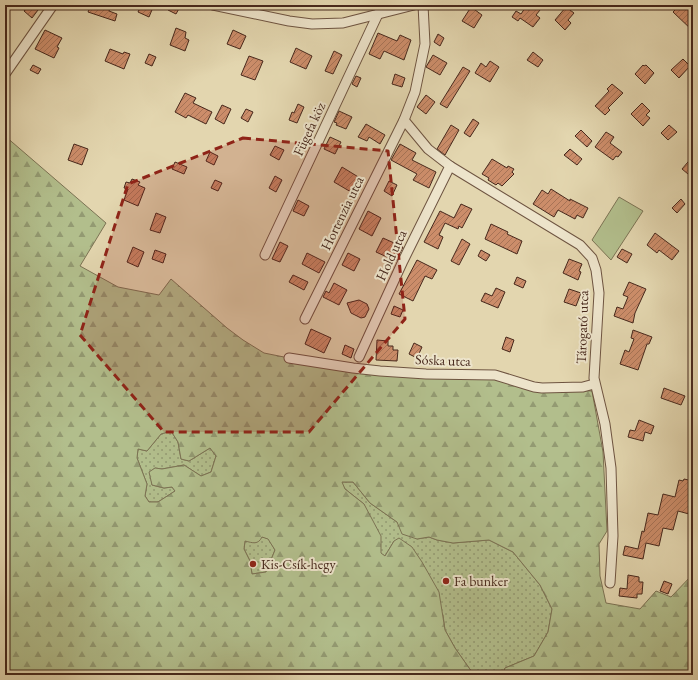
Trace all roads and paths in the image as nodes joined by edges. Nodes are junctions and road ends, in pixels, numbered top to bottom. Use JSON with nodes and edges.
{"nodes":[{"id":1,"x":53,"y":5,"type":"edge"},
{"id":2,"x":213,"y":5,"type":"edge"},
{"id":3,"x":414,"y":5,"type":"edge"},
{"id":4,"x":423,"y":5,"type":"edge"},
{"id":5,"x":378,"y":14,"type":"junction"},
{"id":6,"x":5,"y":74,"type":"edge"},
{"id":7,"x":404,"y":120,"type":"junction"},
{"id":8,"x":450,"y":166,"type":"junction"},
{"id":9,"x":265,"y":255,"type":"dead end"},
{"id":10,"x":305,"y":318,"type":"dead end"},
{"id":11,"x":359,"y":357,"type":"dead end"},
{"id":12,"x":289,"y":358,"type":"dead end"},
{"id":13,"x":594,"y":384,"type":"junction"},
{"id":14,"x":610,"y":583,"type":"dead end"}],
"edges":[{"from":1,"to":6,"type":"street"},
{"from":2,"to":5,"type":"street"},
{"from":3,"to":5,"type":"street"},
{"from":4,"to":7,"type":"street","name":"Hortenzia utca"},
{"from":5,"to":9,"type":"street","name":"Fügefa köz"},
{"from":7,"to":8,"type":"street","name":"Tárogató utca"},
{"from":7,"to":10,"type":"street","name":"Hortenzia utca"},
{"from":8,"to":11,"type":"street","name":"Hold utca"},
{"from":8,"to":13,"type":"street","name":"Tárogató utca"},
{"from":12,"to":13,"type":"street","name":"Sóska utca"},
{"from":13,"to":14,"type":"street","name":"Tárogató utca"}]}
